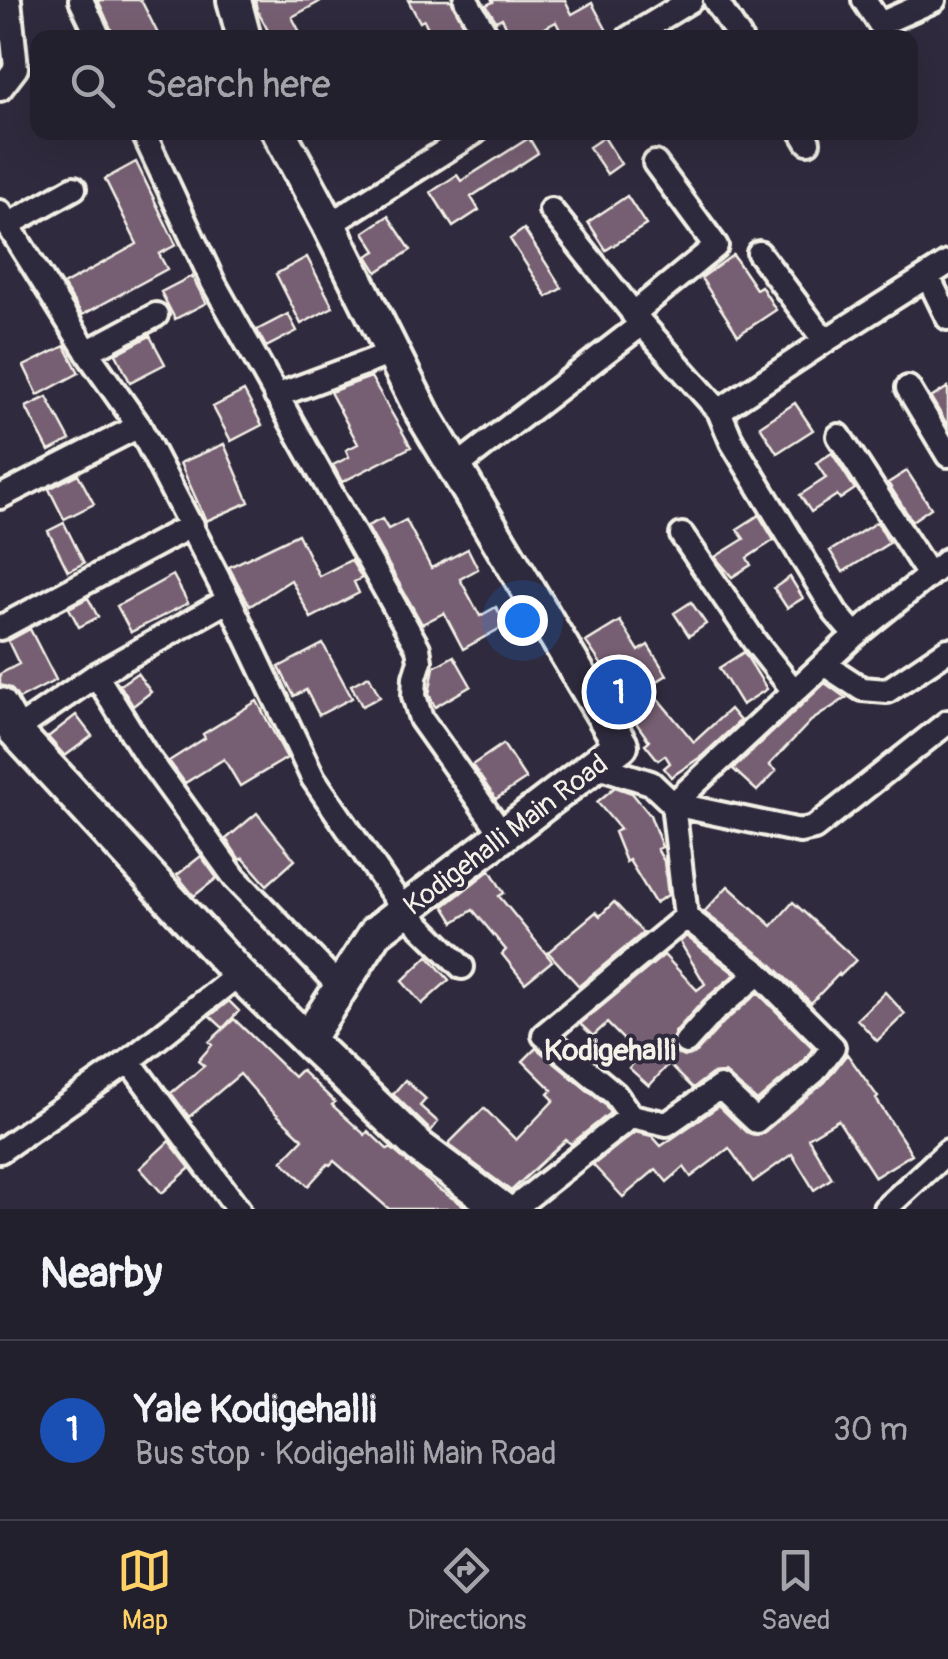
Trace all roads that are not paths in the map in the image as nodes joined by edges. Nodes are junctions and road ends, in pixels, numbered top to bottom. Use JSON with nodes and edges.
{"nodes":[{"id":1,"x":9,"y":0,"type":"edge"},
{"id":2,"x":81,"y":0,"type":"edge"},
{"id":3,"x":234,"y":0,"type":"edge"},
{"id":4,"x":466,"y":0,"type":"edge"},
{"id":5,"x":691,"y":0,"type":"edge"},
{"id":6,"x":715,"y":0,"type":"edge"},
{"id":7,"x":864,"y":0,"type":"edge"},
{"id":8,"x":934,"y":0,"type":"edge"},
{"id":9,"x":94,"y":30,"type":"edge"},
{"id":10,"x":242,"y":30,"type":"edge"},
{"id":11,"x":483,"y":30,"type":"edge"},
{"id":12,"x":642,"y":30,"type":"edge"},
{"id":13,"x":735,"y":30,"type":"edge"},
{"id":14,"x":0,"y":89,"type":"edge"},
{"id":15,"x":147,"y":140,"type":"edge"},
{"id":16,"x":283,"y":140,"type":"edge"},
{"id":17,"x":462,"y":140,"type":"edge"},
{"id":18,"x":656,"y":163,"type":"dead end"},
{"id":19,"x":74,"y":188,"type":"dead end"},
{"id":20,"x":551,"y":210,"type":"dead end"},
{"id":21,"x":4,"y":218,"type":"edge"},
{"id":22,"x":329,"y":225,"type":"junction"},
{"id":23,"x":759,"y":253,"type":"dead end"},
{"id":24,"x":948,"y":264,"type":"edge"},
{"id":25,"x":928,"y":276,"type":"junction"},
{"id":26,"x":156,"y":315,"type":"dead end"},
{"id":27,"x":948,"y":318,"type":"edge"},
{"id":28,"x":638,"y":319,"type":"junction"},
{"id":29,"x":824,"y":341,"type":"junction"},
{"id":30,"x":86,"y":352,"type":"junction"},
{"id":31,"x":392,"y":353,"type":"junction"},
{"id":32,"x":908,"y":388,"type":"dead end"},
{"id":33,"x":276,"y":396,"type":"junction"},
{"id":34,"x":719,"y":412,"type":"junction"},
{"id":35,"x":139,"y":426,"type":"junction"},
{"id":36,"x":839,"y":436,"type":"dead end"},
{"id":37,"x":948,"y":455,"type":"edge"},
{"id":38,"x":456,"y":468,"type":"junction"},
{"id":39,"x":0,"y":497,"type":"edge"},
{"id":40,"x":192,"y":525,"type":"junction"},
{"id":41,"x":682,"y":536,"type":"dead end"},
{"id":42,"x":948,"y":560,"type":"edge"},
{"id":43,"x":929,"y":575,"type":"junction"},
{"id":44,"x":229,"y":600,"type":"junction"},
{"id":45,"x":0,"y":628,"type":"edge"},
{"id":46,"x":855,"y":635,"type":"junction"},
{"id":47,"x":948,"y":650,"type":"edge"},
{"id":48,"x":824,"y":664,"type":"junction"},
{"id":49,"x":96,"y":675,"type":"junction"},
{"id":50,"x":794,"y":691,"type":"junction"},
{"id":51,"x":8,"y":718,"type":"edge"},
{"id":52,"x":948,"y":722,"type":"edge"},
{"id":53,"x":595,"y":765,"type":"junction"},
{"id":54,"x":673,"y":804,"type":"junction"},
{"id":55,"x":503,"y":834,"type":"junction"},
{"id":56,"x":404,"y":910,"type":"junction"},
{"id":57,"x":686,"y":917,"type":"junction"},
{"id":58,"x":462,"y":967,"type":"dead end"},
{"id":59,"x":239,"y":974,"type":"junction"},
{"id":60,"x":759,"y":974,"type":"junction"},
{"id":61,"x":340,"y":988,"type":"junction"},
{"id":62,"x":307,"y":1040,"type":"junction"},
{"id":63,"x":686,"y":1042,"type":"dead end"},
{"id":64,"x":128,"y":1061,"type":"junction"},
{"id":65,"x":631,"y":1116,"type":"junction"},
{"id":66,"x":0,"y":1150,"type":"edge"},
{"id":67,"x":948,"y":1151,"type":"edge"},
{"id":68,"x":238,"y":1209,"type":"edge"},
{"id":69,"x":502,"y":1209,"type":"edge"},
{"id":70,"x":514,"y":1209,"type":"edge"},
{"id":71,"x":885,"y":1209,"type":"edge"}],
"edges":[{"from":1,"to":14,"type":"street"},
{"from":2,"to":9,"type":"street"},
{"from":3,"to":10,"type":"street"},
{"from":4,"to":11,"type":"street"},
{"from":5,"to":12,"type":"street"},
{"from":6,"to":13,"type":"street"},
{"from":7,"to":8,"type":"street"},
{"from":15,"to":33,"type":"street"},
{"from":16,"to":22,"type":"street","name":"Kodigehalli Main Road"},
{"from":17,"to":22,"type":"street"},
{"from":18,"to":28,"type":"street"},
{"from":19,"to":21,"type":"street"},
{"from":20,"to":28,"type":"street"},
{"from":21,"to":30,"type":"street"},
{"from":22,"to":31,"type":"street","name":"Kodigehalli Main Road"},
{"from":23,"to":29,"type":"street"},
{"from":24,"to":25,"type":"street"},
{"from":25,"to":27,"type":"street"},
{"from":25,"to":29,"type":"street"},
{"from":26,"to":30,"type":"street"},
{"from":28,"to":34,"type":"street"},
{"from":28,"to":38,"type":"street"},
{"from":29,"to":34,"type":"street"},
{"from":30,"to":35,"type":"street"},
{"from":31,"to":33,"type":"street"},
{"from":31,"to":38,"type":"street","name":"Kodigehalli Main Road"},
{"from":32,"to":37,"type":"street"},
{"from":33,"to":55,"type":"street"},
{"from":34,"to":46,"type":"street"},
{"from":35,"to":39,"type":"street"},
{"from":35,"to":40,"type":"street"},
{"from":36,"to":43,"type":"street"},
{"from":38,"to":53,"type":"street","name":"Kodigehalli Main Road"},
{"from":40,"to":44,"type":"street"},
{"from":40,"to":45,"type":"street"},
{"from":41,"to":50,"type":"street"},
{"from":42,"to":43,"type":"street"},
{"from":43,"to":46,"type":"street"},
{"from":44,"to":49,"type":"street"},
{"from":44,"to":56,"type":"street"},
{"from":46,"to":48,"type":"street"},
{"from":47,"to":48,"type":"street"},
{"from":48,"to":50,"type":"street"},
{"from":49,"to":51,"type":"street"},
{"from":49,"to":61,"type":"street"},
{"from":50,"to":54,"type":"street"},
{"from":51,"to":59,"type":"street"},
{"from":52,"to":54,"type":"street"},
{"from":53,"to":54,"type":"street"},
{"from":53,"to":55,"type":"street","name":"Kodigehalli Main Road"},
{"from":54,"to":57,"type":"street"},
{"from":55,"to":56,"type":"street","name":"Kodigehalli Main Road"},
{"from":56,"to":58,"type":"street"},
{"from":56,"to":61,"type":"street","name":"Kodigehalli Main Road"},
{"from":57,"to":60,"type":"street"},
{"from":57,"to":65,"type":"street"},
{"from":59,"to":62,"type":"street"},
{"from":59,"to":64,"type":"street"},
{"from":60,"to":63,"type":"street"},
{"from":60,"to":65,"type":"street"},
{"from":61,"to":62,"type":"street","name":"Kodigehalli Main Road"},
{"from":62,"to":69,"type":"street"},
{"from":64,"to":66,"type":"street"},
{"from":64,"to":68,"type":"street"},
{"from":65,"to":70,"type":"street"},
{"from":67,"to":71,"type":"street"}]}
